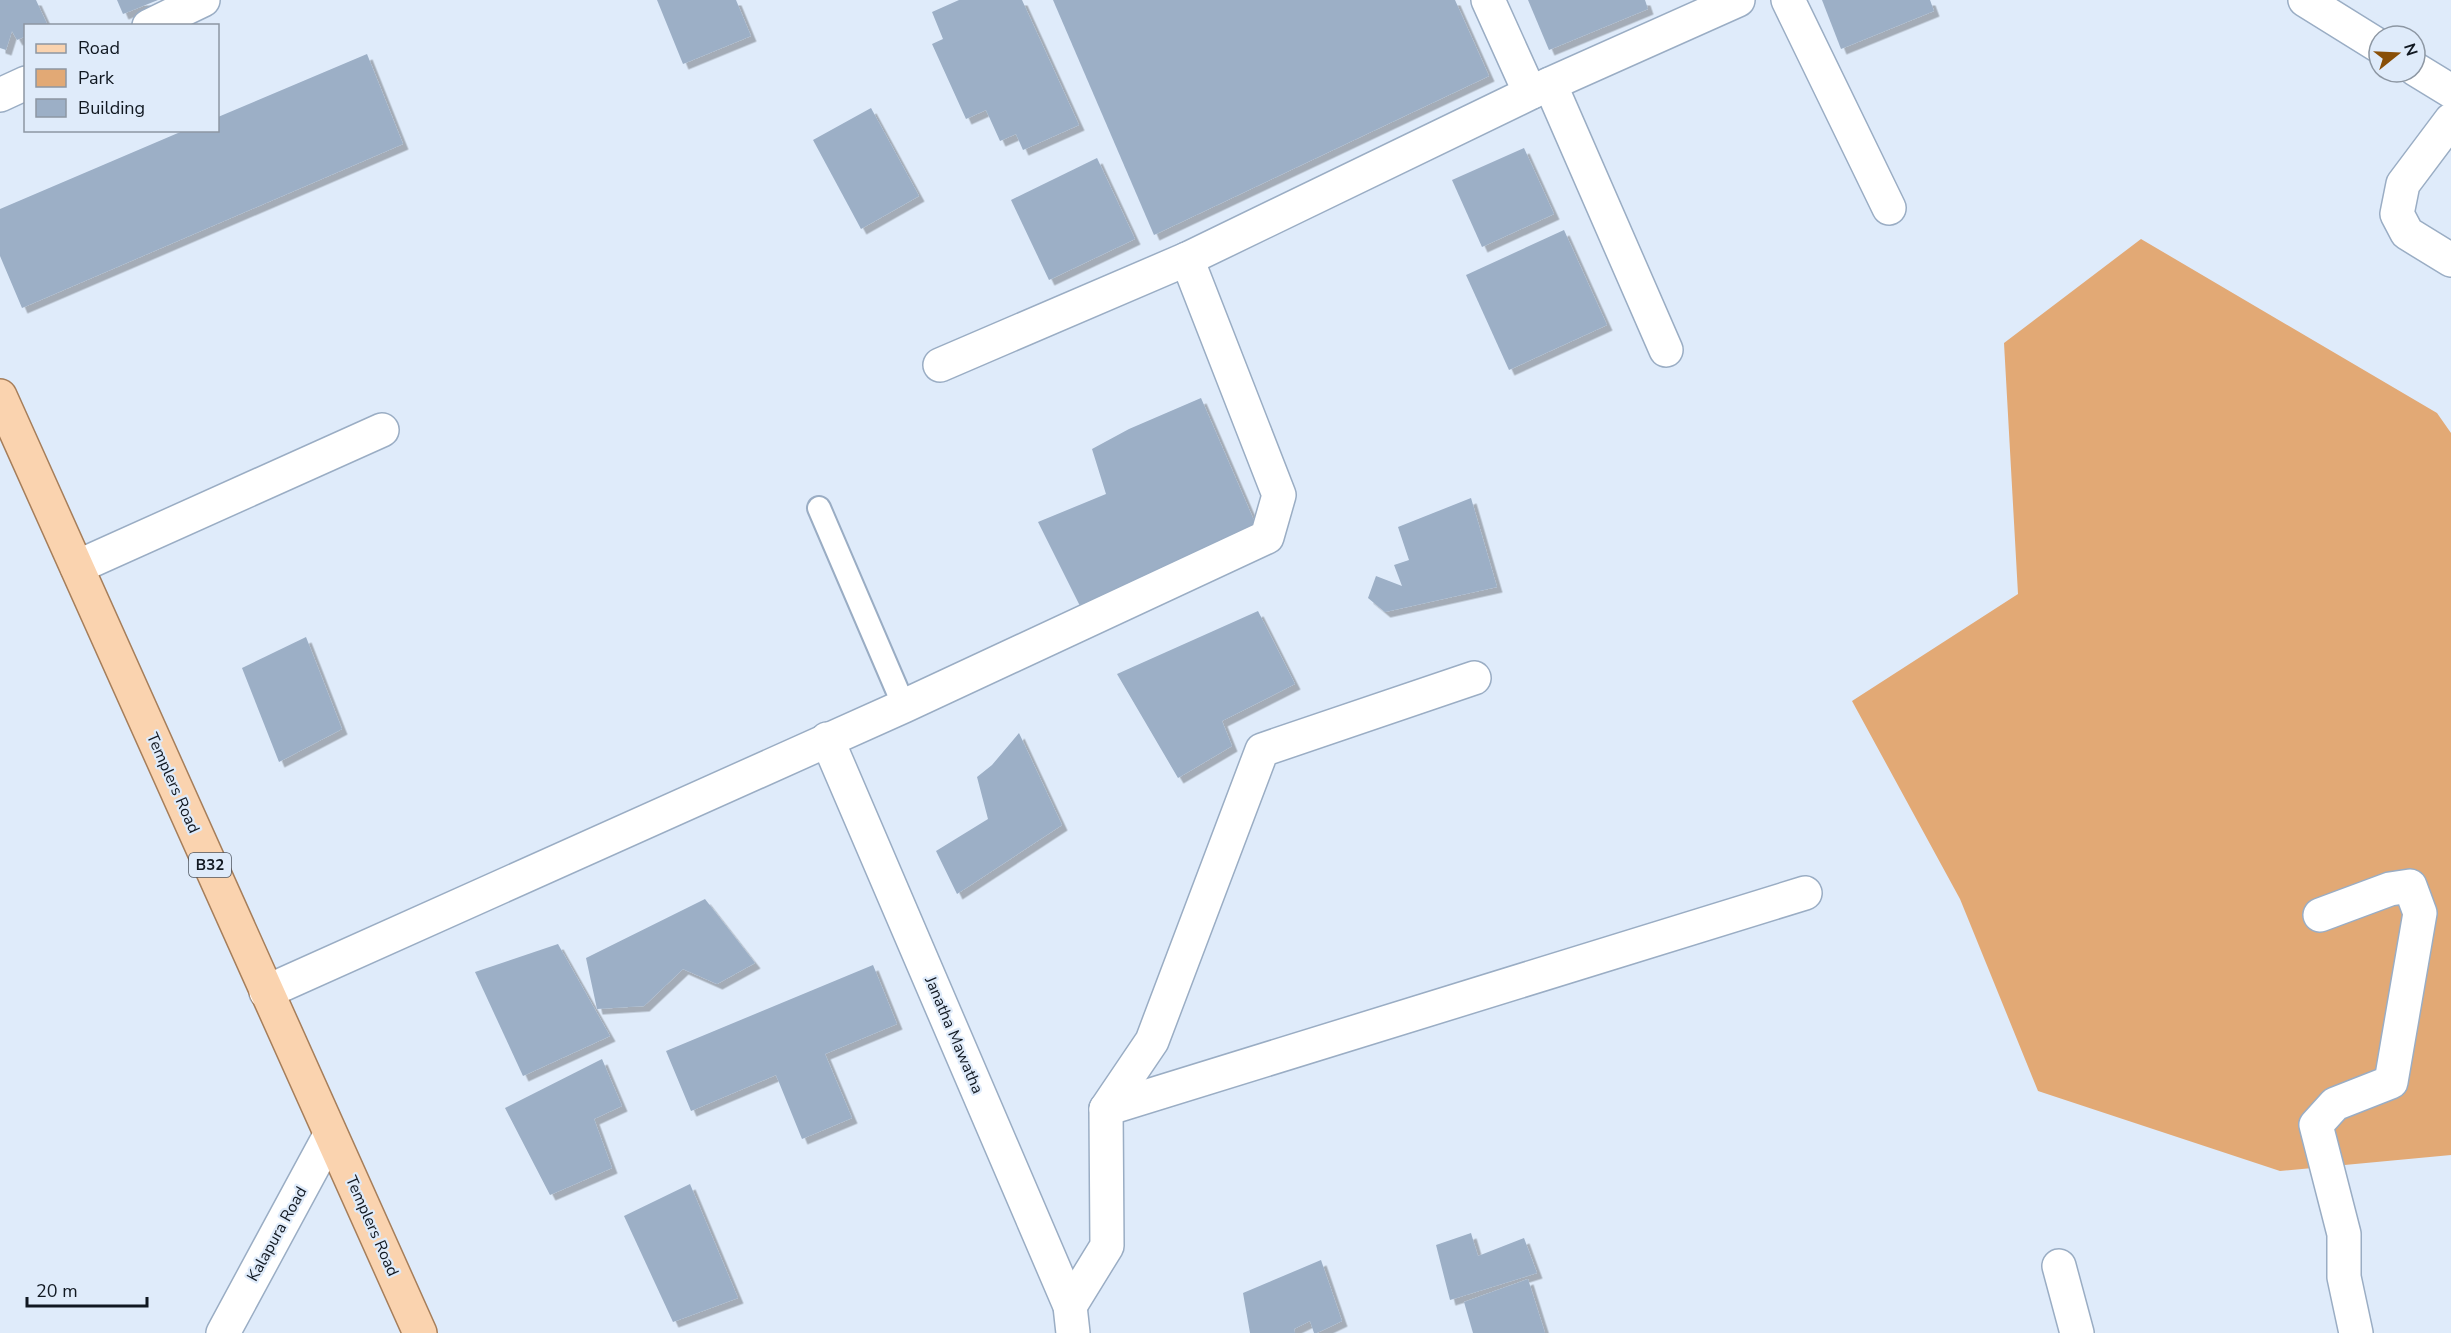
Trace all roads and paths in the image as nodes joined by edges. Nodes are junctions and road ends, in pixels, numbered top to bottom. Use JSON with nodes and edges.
{"nodes":[{"id":1,"x":203,"y":0,"type":"edge"},
{"id":2,"x":1488,"y":0,"type":"edge"},
{"id":3,"x":1738,"y":0,"type":"edge"},
{"id":4,"x":1788,"y":0,"type":"edge"},
{"id":5,"x":2305,"y":0,"type":"edge"},
{"id":6,"x":153,"y":24,"type":"edge"},
{"id":7,"x":2367,"y":39,"type":"edge"},
{"id":8,"x":2427,"y":76,"type":"edge"},
{"id":9,"x":24,"y":84,"type":"edge"},
{"id":10,"x":1540,"y":88,"type":"junction"},
{"id":11,"x":2451,"y":91,"type":"edge"},
{"id":12,"x":0,"y":95,"type":"edge"},
{"id":13,"x":2451,"y":120,"type":"edge"},
{"id":14,"x":1889,"y":208,"type":"dead end"},
{"id":15,"x":1187,"y":259,"type":"junction"},
{"id":16,"x":2451,"y":260,"type":"edge"},
{"id":17,"x":1666,"y":350,"type":"dead end"},
{"id":18,"x":940,"y":365,"type":"dead end"},
{"id":19,"x":1,"y":399,"type":"edge"},
{"id":20,"x":382,"y":430,"type":"dead end"},
{"id":21,"x":819,"y":508,"type":"dead end"},
{"id":22,"x":77,"y":567,"type":"junction"},
{"id":23,"x":1474,"y":678,"type":"dead end"},
{"id":24,"x":904,"y":706,"type":"junction"},
{"id":25,"x":827,"y":739,"type":"junction"},
{"id":26,"x":1805,"y":893,"type":"dead end"},
{"id":27,"x":2320,"y":915,"type":"dead end"},
{"id":28,"x":266,"y":992,"type":"junction"},
{"id":29,"x":1106,"y":1109,"type":"junction"},
{"id":30,"x":330,"y":1135,"type":"junction"},
{"id":31,"x":2059,"y":1266,"type":"dead end"},
{"id":32,"x":1071,"y":1320,"type":"edge"},
{"id":33,"x":223,"y":1333,"type":"edge"},
{"id":34,"x":420,"y":1333,"type":"edge"},
{"id":35,"x":2078,"y":1333,"type":"edge"},
{"id":36,"x":2355,"y":1333,"type":"edge"}],
"edges":[{"from":1,"to":6,"type":"street"},
{"from":2,"to":10,"type":"street"},
{"from":3,"to":10,"type":"street"},
{"from":4,"to":14,"type":"street"},
{"from":5,"to":7,"type":"street"},
{"from":8,"to":11,"type":"street"},
{"from":9,"to":12,"type":"street"},
{"from":10,"to":15,"type":"street"},
{"from":10,"to":17,"type":"street"},
{"from":13,"to":16,"type":"street"},
{"from":15,"to":18,"type":"street"},
{"from":15,"to":24,"type":"street"},
{"from":19,"to":22,"type":"main road","name":"Templers Road","number":"B32"},
{"from":20,"to":22,"type":"street"},
{"from":21,"to":24,"type":"lane"},
{"from":22,"to":28,"type":"main road","name":"Templers Road","number":"B32"},
{"from":23,"to":29,"type":"street"},
{"from":24,"to":25,"type":"street"},
{"from":25,"to":28,"type":"street"},
{"from":25,"to":32,"type":"street","name":"Janatha Mawatha"},
{"from":26,"to":29,"type":"street"},
{"from":27,"to":36,"type":"street"},
{"from":28,"to":30,"type":"main road","name":"Templers Road","number":"B32"},
{"from":29,"to":32,"type":"street"},
{"from":30,"to":33,"type":"street","name":"Kalapura Road"},
{"from":30,"to":34,"type":"main road","name":"Templers Road","number":"B32"},
{"from":31,"to":35,"type":"street"}]}
